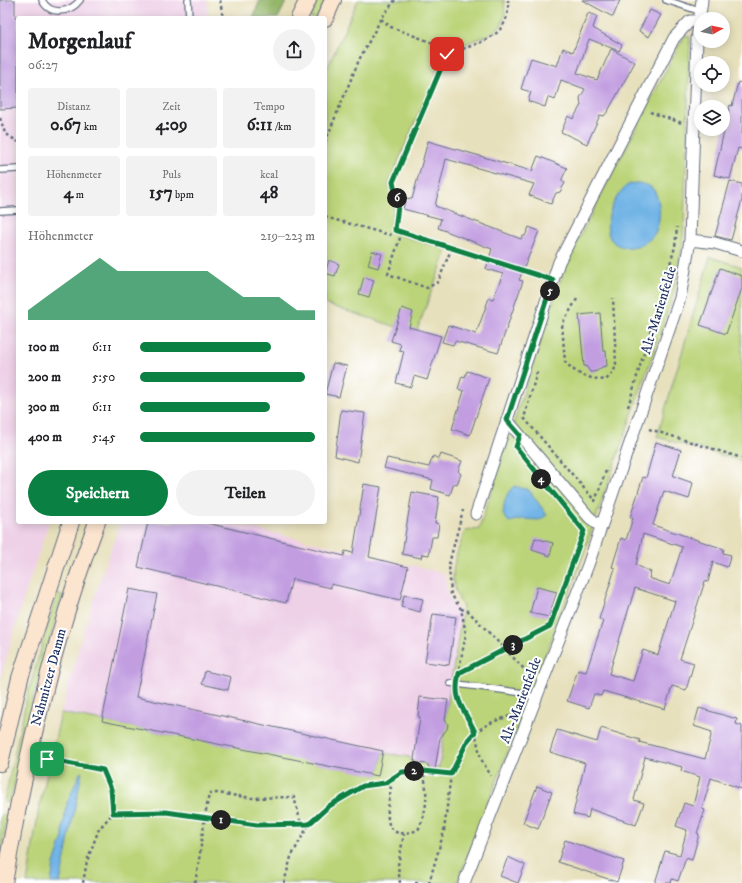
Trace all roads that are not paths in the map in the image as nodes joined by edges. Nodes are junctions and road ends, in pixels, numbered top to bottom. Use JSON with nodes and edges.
{"nodes":[{"id":1,"x":42,"y":0,"type":"edge"},
{"id":2,"x":80,"y":0,"type":"edge"},
{"id":3,"x":188,"y":0,"type":"edge"},
{"id":4,"x":308,"y":0,"type":"edge"},
{"id":5,"x":333,"y":0,"type":"edge"},
{"id":6,"x":666,"y":0,"type":"edge"},
{"id":7,"x":700,"y":11,"type":"edge"},
{"id":8,"x":189,"y":16,"type":"edge"},
{"id":9,"x":300,"y":16,"type":"edge"},
{"id":10,"x":326,"y":16,"type":"edge"},
{"id":11,"x":16,"y":168,"type":"edge"},
{"id":12,"x":0,"y":170,"type":"edge"},
{"id":13,"x":16,"y":210,"type":"edge"},
{"id":14,"x":0,"y":211,"type":"edge"},
{"id":15,"x":690,"y":240,"type":"junction"},
{"id":16,"x":742,"y":251,"type":"edge"},
{"id":17,"x":507,"y":420,"type":"junction"},
{"id":18,"x":476,"y":514,"type":"dead end"},
{"id":19,"x":70,"y":524,"type":"edge"},
{"id":20,"x":96,"y":524,"type":"edge"},
{"id":21,"x":601,"y":527,"type":"junction"},
{"id":22,"x":453,"y":684,"type":"road end"},
{"id":23,"x":537,"y":699,"type":"junction"},
{"id":24,"x":0,"y":764,"type":"edge"},
{"id":25,"x":4,"y":883,"type":"edge"},
{"id":26,"x":464,"y":883,"type":"edge"}],
"edges":[{"from":1,"to":2,"type":"lane"},
{"from":3,"to":8,"type":"lane"},
{"from":4,"to":9,"type":"main road"},
{"from":5,"to":10,"type":"main road"},
{"from":6,"to":7,"type":"lane"},
{"from":7,"to":15,"type":"street","name":"Alt-Marienfelde"},
{"from":7,"to":17,"type":"street"},
{"from":11,"to":12,"type":"lane"},
{"from":13,"to":14,"type":"lane"},
{"from":15,"to":16,"type":"street"},
{"from":15,"to":21,"type":"street","name":"Alt-Marienfelde"},
{"from":17,"to":18,"type":"street"},
{"from":17,"to":21,"type":"street"},
{"from":19,"to":24,"type":"main road","name":"Nahmitzer Damm"},
{"from":20,"to":25,"type":"main road","name":"Nahmitzer Damm"},
{"from":21,"to":23,"type":"street","name":"Alt-Marienfelde"},
{"from":22,"to":23,"type":"lane"},
{"from":23,"to":26,"type":"street","name":"Alt-Marienfelde"}]}
